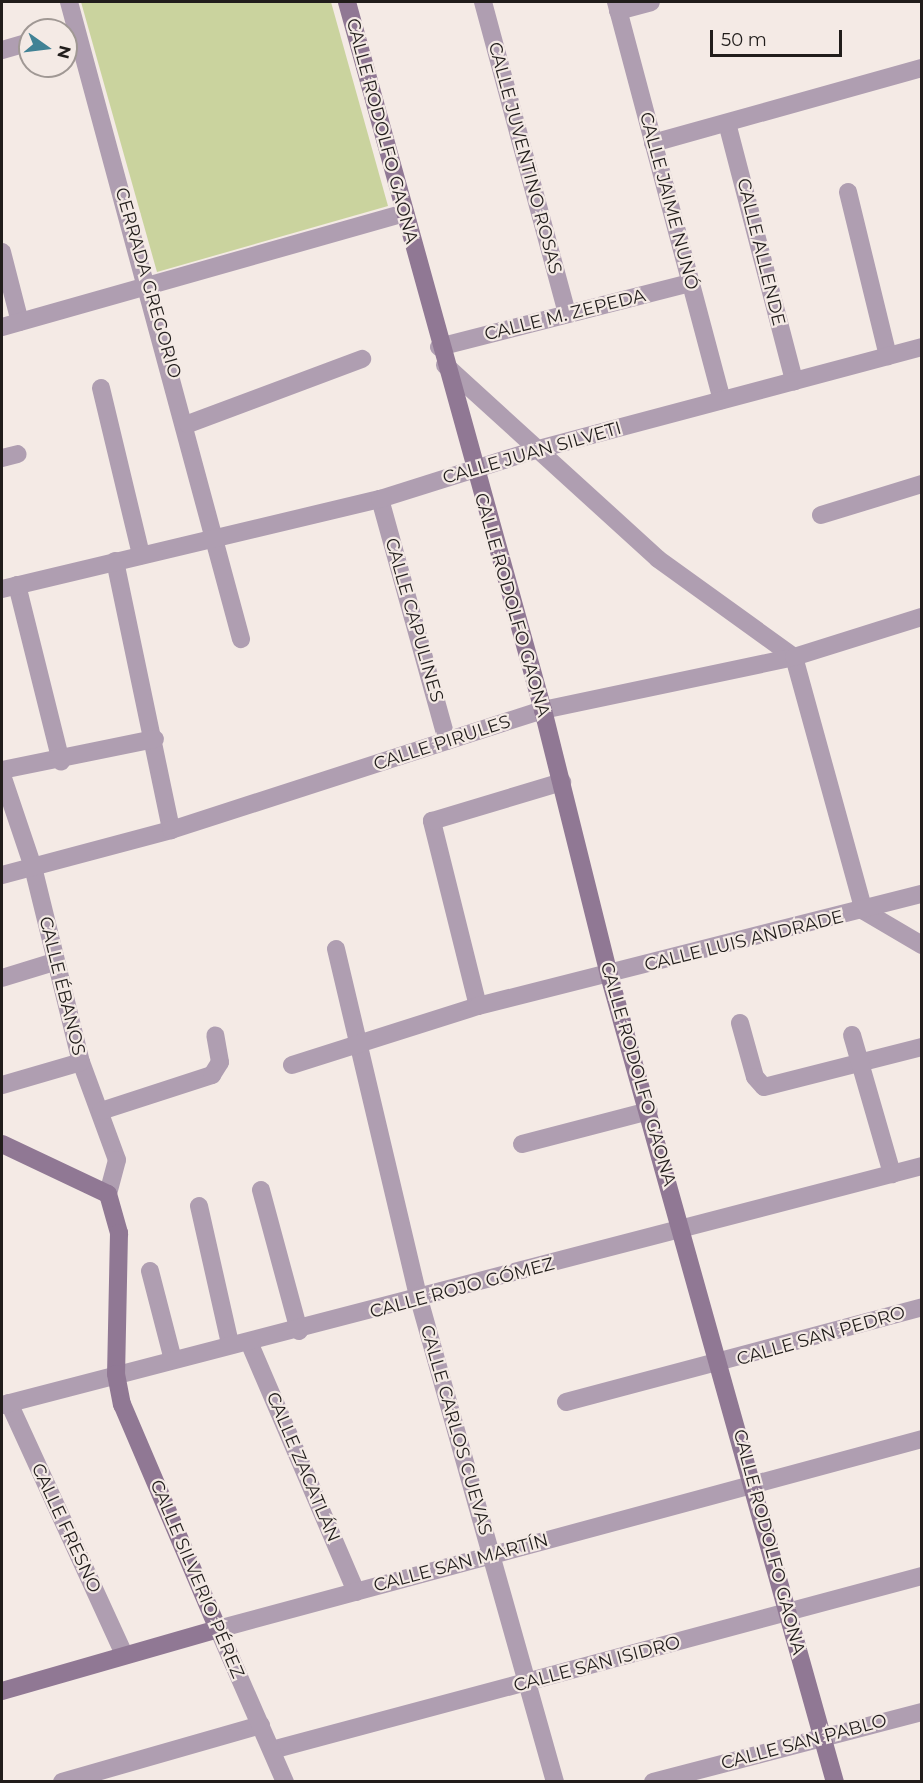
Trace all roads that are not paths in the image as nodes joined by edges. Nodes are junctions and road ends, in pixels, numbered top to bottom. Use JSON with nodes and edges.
{"nodes":[{"id":1,"x":69,"y":2,"type":"edge"},
{"id":2,"x":347,"y":2,"type":"edge"},
{"id":3,"x":483,"y":2,"type":"edge"},
{"id":4,"x":651,"y":2,"type":"edge"},
{"id":5,"x":617,"y":6,"type":"edge"},
{"id":6,"x":70,"y":18,"type":"edge"},
{"id":7,"x":18,"y":45,"type":"edge"},
{"id":8,"x":2,"y":50,"type":"edge"},
{"id":9,"x":78,"y":54,"type":"edge"},
{"id":10,"x":921,"y":68,"type":"edge"},
{"id":11,"x":727,"y":123,"type":"junction"},
{"id":12,"x":653,"y":143,"type":"junction"},
{"id":13,"x":848,"y":192,"type":"dead end"},
{"id":14,"x":405,"y":213,"type":"junction"},
{"id":15,"x":2,"y":252,"type":"edge"},
{"id":16,"x":690,"y":283,"type":"junction"},
{"id":17,"x":149,"y":284,"type":"junction"},
{"id":18,"x":567,"y":314,"type":"junction"},
{"id":19,"x":20,"y":322,"type":"junction"},
{"id":20,"x":2,"y":327,"type":"edge"},
{"id":21,"x":439,"y":347,"type":"junction"},
{"id":22,"x":921,"y":347,"type":"edge"},
{"id":23,"x":888,"y":356,"type":"junction"},
{"id":24,"x":362,"y":359,"type":"dead end"},
{"id":25,"x":445,"y":365,"type":"junction"},
{"id":26,"x":794,"y":381,"type":"junction"},
{"id":27,"x":101,"y":388,"type":"dead end"},
{"id":28,"x":722,"y":400,"type":"junction"},
{"id":29,"x":188,"y":424,"type":"junction"},
{"id":30,"x":535,"y":450,"type":"junction"},
{"id":31,"x":472,"y":469,"type":"junction"},
{"id":32,"x":921,"y":484,"type":"edge"},
{"id":33,"x":380,"y":499,"type":"junction"},
{"id":34,"x":821,"y":515,"type":"dead end"},
{"id":35,"x":214,"y":538,"type":"junction"},
{"id":36,"x":141,"y":555,"type":"junction"},
{"id":37,"x":115,"y":561,"type":"junction"},
{"id":38,"x":9,"y":587,"type":"edge"},
{"id":39,"x":921,"y":620,"type":"edge"},
{"id":40,"x":241,"y":639,"type":"dead end"},
{"id":41,"x":794,"y":657,"type":"junction"},
{"id":42,"x":543,"y":710,"type":"junction"},
{"id":43,"x":155,"y":740,"type":"junction"},
{"id":44,"x":447,"y":741,"type":"junction"},
{"id":45,"x":60,"y":762,"type":"junction"},
{"id":46,"x":2,"y":770,"type":"edge"},
{"id":47,"x":2,"y":775,"type":"edge"},
{"id":48,"x":562,"y":782,"type":"junction"},
{"id":49,"x":171,"y":830,"type":"junction"},
{"id":50,"x":33,"y":867,"type":"junction"},
{"id":51,"x":2,"y":875,"type":"edge"},
{"id":52,"x":921,"y":894,"type":"edge"},
{"id":53,"x":864,"y":911,"type":"junction"},
{"id":54,"x":921,"y":945,"type":"edge"},
{"id":55,"x":336,"y":949,"type":"dead end"},
{"id":56,"x":54,"y":962,"type":"junction"},
{"id":57,"x":609,"y":975,"type":"junction"},
{"id":58,"x":2,"y":978,"type":"edge"},
{"id":59,"x":478,"y":1006,"type":"junction"},
{"id":60,"x":740,"y":1023,"type":"dead end"},
{"id":61,"x":215,"y":1035,"type":"dead end"},
{"id":62,"x":852,"y":1035,"type":"dead end"},
{"id":63,"x":357,"y":1042,"type":"junction"},
{"id":64,"x":921,"y":1047,"type":"edge"},
{"id":65,"x":81,"y":1062,"type":"junction"},
{"id":66,"x":860,"y":1064,"type":"junction"},
{"id":67,"x":292,"y":1065,"type":"dead end"},
{"id":68,"x":2,"y":1085,"type":"edge"},
{"id":69,"x":101,"y":1111,"type":"junction"},
{"id":70,"x":649,"y":1111,"type":"junction"},
{"id":71,"x":2,"y":1144,"type":"edge"},
{"id":72,"x":522,"y":1144,"type":"dead end"},
{"id":73,"x":921,"y":1166,"type":"edge"},
{"id":74,"x":892,"y":1174,"type":"junction"},
{"id":75,"x":261,"y":1190,"type":"dead end"},
{"id":76,"x":108,"y":1194,"type":"junction"},
{"id":77,"x":199,"y":1206,"type":"dead end"},
{"id":78,"x":683,"y":1230,"type":"junction"},
{"id":79,"x":150,"y":1271,"type":"dead end"},
{"id":80,"x":419,"y":1299,"type":"junction"},
{"id":81,"x":921,"y":1307,"type":"edge"},
{"id":82,"x":299,"y":1331,"type":"junction"},
{"id":83,"x":249,"y":1342,"type":"junction"},
{"id":84,"x":230,"y":1344,"type":"junction"},
{"id":85,"x":173,"y":1360,"type":"junction"},
{"id":86,"x":720,"y":1364,"type":"junction"},
{"id":87,"x":116,"y":1374,"type":"junction"},
{"id":88,"x":566,"y":1402,"type":"dead end"},
{"id":89,"x":5,"y":1404,"type":"edge"},
{"id":90,"x":921,"y":1439,"type":"edge"},
{"id":91,"x":753,"y":1486,"type":"junction"},
{"id":92,"x":492,"y":1555,"type":"junction"},
{"id":93,"x":921,"y":1576,"type":"edge"},
{"id":94,"x":356,"y":1592,"type":"junction"},
{"id":95,"x":788,"y":1612,"type":"junction"},
{"id":96,"x":218,"y":1629,"type":"junction"},
{"id":97,"x":124,"y":1654,"type":"junction"},
{"id":98,"x":528,"y":1683,"type":"junction"},
{"id":99,"x":2,"y":1691,"type":"edge"},
{"id":100,"x":921,"y":1712,"type":"edge"},
{"id":101,"x":261,"y":1725,"type":"junction"},
{"id":102,"x":822,"y":1736,"type":"junction"},
{"id":103,"x":272,"y":1750,"type":"junction"},
{"id":104,"x":62,"y":1782,"type":"edge"},
{"id":105,"x":285,"y":1782,"type":"edge"},
{"id":106,"x":555,"y":1782,"type":"edge"},
{"id":107,"x":652,"y":1782,"type":"edge"},
{"id":108,"x":835,"y":1782,"type":"edge"}],
"edges":[{"from":1,"to":6,"type":"street","name":"CERRADA GREGORIO"},
{"from":2,"to":14,"type":"street","name":"CALLE RODOLFO GAONA"},
{"from":3,"to":18,"type":"street","name":"CALLE JUVENTINO ROSAS"},
{"from":4,"to":5,"type":"street"},
{"from":5,"to":12,"type":"street","name":"CALLE JAIME NUNÓ"},
{"from":7,"to":8,"type":"street"},
{"from":9,"to":17,"type":"street","name":"CERRADA GREGORIO"},
{"from":10,"to":11,"type":"street"},
{"from":11,"to":12,"type":"street"},
{"from":11,"to":26,"type":"street","name":"CALLE ALLENDE"},
{"from":12,"to":16,"type":"street","name":"CALLE JAIME NUNÓ"},
{"from":13,"to":23,"type":"street"},
{"from":14,"to":17,"type":"street"},
{"from":14,"to":21,"type":"street","name":"CALLE RODOLFO GAONA"},
{"from":15,"to":19,"type":"street"},
{"from":16,"to":18,"type":"street","name":"CALLE M. ZEPEDA"},
{"from":16,"to":28,"type":"street","name":"CALLE JAIME NUNÓ"},
{"from":17,"to":19,"type":"street"},
{"from":17,"to":29,"type":"street","name":"CERRADA GREGORIO"},
{"from":18,"to":21,"type":"street","name":"CALLE M. ZEPEDA"},
{"from":19,"to":20,"type":"street"},
{"from":21,"to":25,"type":"street","name":"CALLE RODOLFO GAONA"},
{"from":22,"to":23,"type":"street","name":"CALLE JUAN SILVETI"},
{"from":23,"to":26,"type":"street","name":"CALLE JUAN SILVETI"},
{"from":24,"to":29,"type":"street"},
{"from":25,"to":30,"type":"street","name":"CALLE RODOLFO GAONA"},
{"from":25,"to":31,"type":"street","name":"CALLE RODOLFO GAONA"},
{"from":26,"to":28,"type":"street","name":"CALLE JUAN SILVETI"},
{"from":27,"to":36,"type":"street"},
{"from":28,"to":30,"type":"street","name":"CALLE JUAN SILVETI"},
{"from":29,"to":35,"type":"street","name":"CERRADA GREGORIO"},
{"from":30,"to":31,"type":"street","name":"CALLE JUAN SILVETI"},
{"from":30,"to":41,"type":"street","name":"CALLE RODOLFO GAONA"},
{"from":31,"to":33,"type":"street","name":"CALLE JUAN SILVETI"},
{"from":31,"to":42,"type":"street","name":"CALLE RODOLFO GAONA"},
{"from":32,"to":34,"type":"street"},
{"from":33,"to":35,"type":"street","name":"CALLE JUAN SILVETI"},
{"from":33,"to":44,"type":"street","name":"CALLE CAPULINES"},
{"from":35,"to":36,"type":"street","name":"CALLE JUAN SILVETI"},
{"from":35,"to":40,"type":"street","name":"CERRADA GREGORIO"},
{"from":36,"to":37,"type":"street","name":"CALLE JUAN SILVETI"},
{"from":37,"to":38,"type":"street","name":"CALLE JUAN SILVETI"},
{"from":37,"to":43,"type":"street"},
{"from":38,"to":45,"type":"street"},
{"from":39,"to":41,"type":"street","name":"CALLE PIRULES"},
{"from":41,"to":42,"type":"street","name":"CALLE PIRULES"},
{"from":41,"to":53,"type":"street"},
{"from":42,"to":44,"type":"street","name":"CALLE PIRULES"},
{"from":42,"to":48,"type":"street","name":"CALLE RODOLFO GAONA"},
{"from":43,"to":45,"type":"street"},
{"from":43,"to":49,"type":"street"},
{"from":44,"to":49,"type":"street","name":"CALLE PIRULES"},
{"from":45,"to":46,"type":"street"},
{"from":47,"to":50,"type":"street","name":"CALLE ÉBANOS"},
{"from":48,"to":57,"type":"street","name":"CALLE RODOLFO GAONA"},
{"from":48,"to":59,"type":"street"},
{"from":49,"to":50,"type":"street","name":"CALLE PIRULES"},
{"from":50,"to":51,"type":"street","name":"CALLE PIRULES"},
{"from":50,"to":56,"type":"street","name":"CALLE ÉBANOS"},
{"from":52,"to":53,"type":"street","name":"CALLE LUIS ANDRADE"},
{"from":53,"to":54,"type":"street"},
{"from":53,"to":57,"type":"street","name":"CALLE LUIS ANDRADE"},
{"from":55,"to":63,"type":"street","name":"CALLE CARLOS CUEVAS"},
{"from":56,"to":58,"type":"street"},
{"from":56,"to":65,"type":"street","name":"CALLE ÉBANOS"},
{"from":57,"to":59,"type":"street","name":"CALLE LUIS ANDRADE"},
{"from":57,"to":70,"type":"street","name":"CALLE RODOLFO GAONA"},
{"from":59,"to":63,"type":"street","name":"CALLE LUIS ANDRADE"},
{"from":60,"to":66,"type":"street"},
{"from":61,"to":69,"type":"street"},
{"from":62,"to":66,"type":"street"},
{"from":63,"to":67,"type":"street","name":"CALLE LUIS ANDRADE"},
{"from":63,"to":80,"type":"street","name":"CALLE CARLOS CUEVAS"},
{"from":64,"to":66,"type":"street"},
{"from":65,"to":68,"type":"street"},
{"from":65,"to":69,"type":"street","name":"CALLE ÉBANOS"},
{"from":66,"to":74,"type":"street"},
{"from":69,"to":76,"type":"street","name":"CALLE ÉBANOS"},
{"from":70,"to":72,"type":"street"},
{"from":70,"to":78,"type":"street","name":"CALLE RODOLFO GAONA"},
{"from":71,"to":76,"type":"street"},
{"from":73,"to":74,"type":"street","name":"CALLE ROJO GÓMEZ"},
{"from":74,"to":78,"type":"street","name":"CALLE ROJO GÓMEZ"},
{"from":75,"to":82,"type":"street"},
{"from":76,"to":87,"type":"street","name":"CALLE SILVERIO PÉREZ"},
{"from":77,"to":84,"type":"street"},
{"from":78,"to":80,"type":"street","name":"CALLE ROJO GÓMEZ"},
{"from":78,"to":86,"type":"street","name":"CALLE RODOLFO GAONA"},
{"from":79,"to":85,"type":"street"},
{"from":80,"to":82,"type":"street","name":"CALLE ROJO GÓMEZ"},
{"from":80,"to":92,"type":"street","name":"CALLE CARLOS CUEVAS"},
{"from":81,"to":86,"type":"street","name":"CALLE SAN PEDRO"},
{"from":82,"to":83,"type":"street","name":"CALLE ROJO GÓMEZ"},
{"from":83,"to":84,"type":"street","name":"CALLE ROJO GÓMEZ"},
{"from":83,"to":94,"type":"street","name":"CALLE ZACATLÁN"},
{"from":84,"to":85,"type":"street","name":"CALLE ROJO GÓMEZ"},
{"from":85,"to":87,"type":"street","name":"CALLE ROJO GÓMEZ"},
{"from":86,"to":88,"type":"street","name":"CALLE SAN PEDRO"},
{"from":86,"to":91,"type":"street","name":"CALLE RODOLFO GAONA"},
{"from":87,"to":89,"type":"street","name":"CALLE ROJO GÓMEZ"},
{"from":87,"to":96,"type":"street","name":"CALLE SILVERIO PÉREZ"},
{"from":89,"to":97,"type":"street","name":"CALLE FRESNO"},
{"from":90,"to":91,"type":"street","name":"CALLE SAN MARTÍN"},
{"from":91,"to":92,"type":"street","name":"CALLE SAN MARTÍN"},
{"from":91,"to":95,"type":"street","name":"CALLE RODOLFO GAONA"},
{"from":92,"to":94,"type":"street","name":"CALLE SAN MARTÍN"},
{"from":92,"to":98,"type":"street","name":"CALLE CARLOS CUEVAS"},
{"from":93,"to":95,"type":"street","name":"CALLE SAN ISIDRO"},
{"from":94,"to":96,"type":"street","name":"CALLE SAN MARTÍN"},
{"from":95,"to":98,"type":"street","name":"CALLE SAN ISIDRO"},
{"from":95,"to":102,"type":"street","name":"CALLE RODOLFO GAONA"},
{"from":96,"to":97,"type":"street","name":"CALLE SAN MARTÍN"},
{"from":96,"to":101,"type":"street","name":"CALLE SILVERIO PÉREZ"},
{"from":97,"to":99,"type":"street","name":"CALLE SAN MARTÍN"},
{"from":98,"to":103,"type":"street","name":"CALLE SAN ISIDRO"},
{"from":98,"to":106,"type":"street","name":"CALLE CARLOS CUEVAS"},
{"from":100,"to":102,"type":"street","name":"CALLE SAN PABLO"},
{"from":101,"to":103,"type":"street","name":"CALLE SILVERIO PÉREZ"},
{"from":101,"to":104,"type":"street"},
{"from":102,"to":107,"type":"street","name":"CALLE SAN PABLO"},
{"from":102,"to":108,"type":"street","name":"CALLE RODOLFO GAONA"},
{"from":103,"to":105,"type":"street","name":"CALLE SILVERIO PÉREZ"}]}
